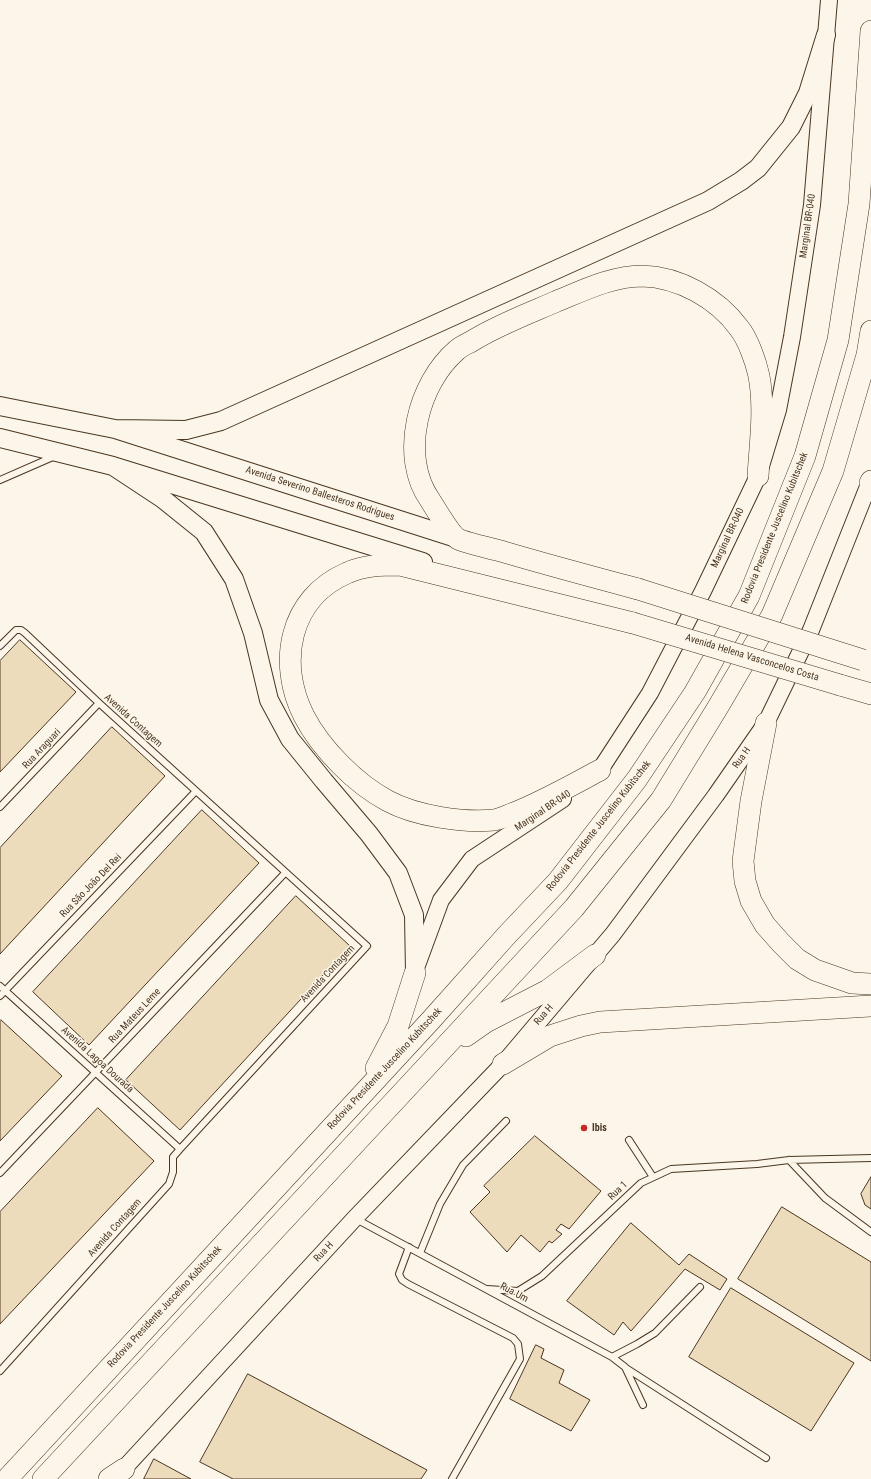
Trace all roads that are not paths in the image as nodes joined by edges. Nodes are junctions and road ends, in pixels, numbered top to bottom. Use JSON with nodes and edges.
{"nodes":[{"id":1,"x":829,"y":0,"type":"edge"},
{"id":2,"x":871,"y":31,"type":"edge"},
{"id":3,"x":826,"y":35,"type":"junction"},
{"id":4,"x":871,"y":331,"type":"edge"},
{"id":5,"x":0,"y":406,"type":"edge"},
{"id":6,"x":115,"y":429,"type":"junction"},
{"id":7,"x":0,"y":438,"type":"edge"},
{"id":8,"x":63,"y":453,"type":"junction"},
{"id":9,"x":113,"y":466,"type":"junction"},
{"id":10,"x":758,"y":476,"type":"junction"},
{"id":11,"x":0,"y":480,"type":"edge"},
{"id":12,"x":871,"y":481,"type":"edge"},
{"id":13,"x":456,"y":538,"type":"junction"},
{"id":14,"x":558,"y":603,"type":"junction"},
{"id":15,"x":0,"y":646,"type":"edge"},
{"id":16,"x":867,"y":661,"type":"edge"},
{"id":17,"x":871,"y":694,"type":"edge"},
{"id":18,"x":98,"y":704,"type":"junction"},
{"id":19,"x":766,"y":724,"type":"junction"},
{"id":20,"x":600,"y":770,"type":"junction"},
{"id":21,"x":196,"y":790,"type":"junction"},
{"id":22,"x":0,"y":808,"type":"edge"},
{"id":23,"x":285,"y":873,"type":"junction"},
{"id":24,"x":595,"y":955,"type":"junction"},
{"id":25,"x":415,"y":973,"type":"junction"},
{"id":26,"x":871,"y":984,"type":"edge"},
{"id":27,"x":3,"y":988,"type":"edge"},
{"id":28,"x":0,"y":996,"type":"edge"},
{"id":29,"x":871,"y":1006,"type":"edge"},
{"id":30,"x":435,"y":1056,"type":"junction"},
{"id":31,"x":503,"y":1064,"type":"junction"},
{"id":32,"x":96,"y":1073,"type":"junction"},
{"id":33,"x":362,"y":1093,"type":"junction"},
{"id":34,"x":506,"y":1121,"type":"dead end"},
{"id":35,"x":629,"y":1140,"type":"dead end"},
{"id":36,"x":180,"y":1149,"type":"junction"},
{"id":37,"x":871,"y":1158,"type":"edge"},
{"id":38,"x":789,"y":1160,"type":"junction"},
{"id":39,"x":0,"y":1173,"type":"edge"},
{"id":40,"x":653,"y":1177,"type":"junction"},
{"id":41,"x":355,"y":1218,"type":"junction"},
{"id":42,"x":871,"y":1232,"type":"edge"},
{"id":43,"x":410,"y":1247,"type":"junction"},
{"id":44,"x":420,"y":1253,"type":"junction"},
{"id":45,"x":700,"y":1287,"type":"dead end"},
{"id":46,"x":487,"y":1289,"type":"junction"},
{"id":47,"x":612,"y":1357,"type":"junction"},
{"id":48,"x":625,"y":1367,"type":"junction"},
{"id":49,"x":0,"y":1371,"type":"edge"},
{"id":50,"x":643,"y":1405,"type":"dead end"},
{"id":51,"x":766,"y":1458,"type":"dead end"},
{"id":52,"x":116,"y":1476,"type":"edge"},
{"id":53,"x":7,"y":1479,"type":"edge"},
{"id":54,"x":43,"y":1479,"type":"edge"},
{"id":55,"x":452,"y":1479,"type":"edge"}],
"edges":[{"from":1,"to":3,"type":"main road","name":"Marginal BR-040"},
{"from":2,"to":33,"type":"highway","name":"Rodovia Presidente Juscelino Kubitschek"},
{"from":3,"to":6,"type":"main road"},
{"from":3,"to":10,"type":"main road","name":"Marginal BR-040"},
{"from":4,"to":30,"type":"highway"},
{"from":5,"to":6,"type":"main road","name":"Avenida Severino Ballesteros Rodrigues"},
{"from":6,"to":13,"type":"main road","name":"Avenida Severino Ballesteros Rodrigues"},
{"from":7,"to":8,"type":"main road"},
{"from":8,"to":9,"type":"main road"},
{"from":8,"to":11,"type":"lane"},
{"from":9,"to":14,"type":"main road"},
{"from":9,"to":25,"type":"main road"},
{"from":10,"to":13,"type":"highway"},
{"from":10,"to":20,"type":"main road","name":"Marginal BR-040"},
{"from":12,"to":19,"type":"main road","name":"Rua H"},
{"from":13,"to":16,"type":"highway","name":"Avenida Severino Ballesteros Rodrigues","bridge":true},
{"from":14,"to":17,"type":"highway","name":"Avenida Helena Vasconcelos Costa","bridge":true},
{"from":14,"to":20,"type":"highway"},
{"from":15,"to":18,"type":"lane","name":"Avenida Contagem"},
{"from":18,"to":21,"type":"lane","name":"Avenida Contagem"},
{"from":18,"to":22,"type":"lane","name":"Rua Araguari"},
{"from":19,"to":24,"type":"main road","name":"Rua H"},
{"from":19,"to":26,"type":"highway"},
{"from":20,"to":25,"type":"main road","name":"Marginal BR-040"},
{"from":21,"to":23,"type":"lane","name":"Avenida Contagem"},
{"from":21,"to":27,"type":"lane","name":"Rua São João Del Rei"},
{"from":23,"to":32,"type":"lane","name":"Rua Mateus Leme"},
{"from":23,"to":36,"type":"lane","name":"Avenida Contagem"},
{"from":24,"to":30,"type":"highway"},
{"from":24,"to":31,"type":"main road","name":"Rua H"},
{"from":25,"to":33,"type":"highway"},
{"from":27,"to":28,"type":"lane","name":"Rua São João Del Rei"},
{"from":27,"to":32,"type":"lane","name":"Avenida Lagoa Dourada"},
{"from":29,"to":31,"type":"highway"},
{"from":30,"to":54,"type":"highway"},
{"from":31,"to":41,"type":"main road","name":"Rua H"},
{"from":32,"to":36,"type":"lane","name":"Avenida Lagoa Dourada"},
{"from":32,"to":39,"type":"lane","name":"Rua Mateus Leme"},
{"from":33,"to":53,"type":"highway","name":"Rodovia Presidente Juscelino Kubitschek"},
{"from":34,"to":44,"type":"lane"},
{"from":35,"to":40,"type":"lane"},
{"from":36,"to":49,"type":"lane","name":"Avenida Contagem"},
{"from":37,"to":38,"type":"lane","name":"Rua 1"},
{"from":38,"to":40,"type":"lane","name":"Rua 1"},
{"from":38,"to":42,"type":"lane"},
{"from":40,"to":46,"type":"lane","name":"Rua 1"},
{"from":41,"to":43,"type":"lane","name":"Rua Um"},
{"from":41,"to":52,"type":"main road","name":"Rua H"},
{"from":43,"to":44,"type":"lane","name":"Rua Um"},
{"from":43,"to":55,"type":"lane"},
{"from":44,"to":46,"type":"lane","name":"Rua Um"},
{"from":45,"to":47,"type":"lane"},
{"from":46,"to":47,"type":"lane","name":"Rua Um"},
{"from":47,"to":48,"type":"lane","name":"Rua Um"},
{"from":48,"to":50,"type":"lane","name":"Rua Um"},
{"from":48,"to":51,"type":"lane"}]}
